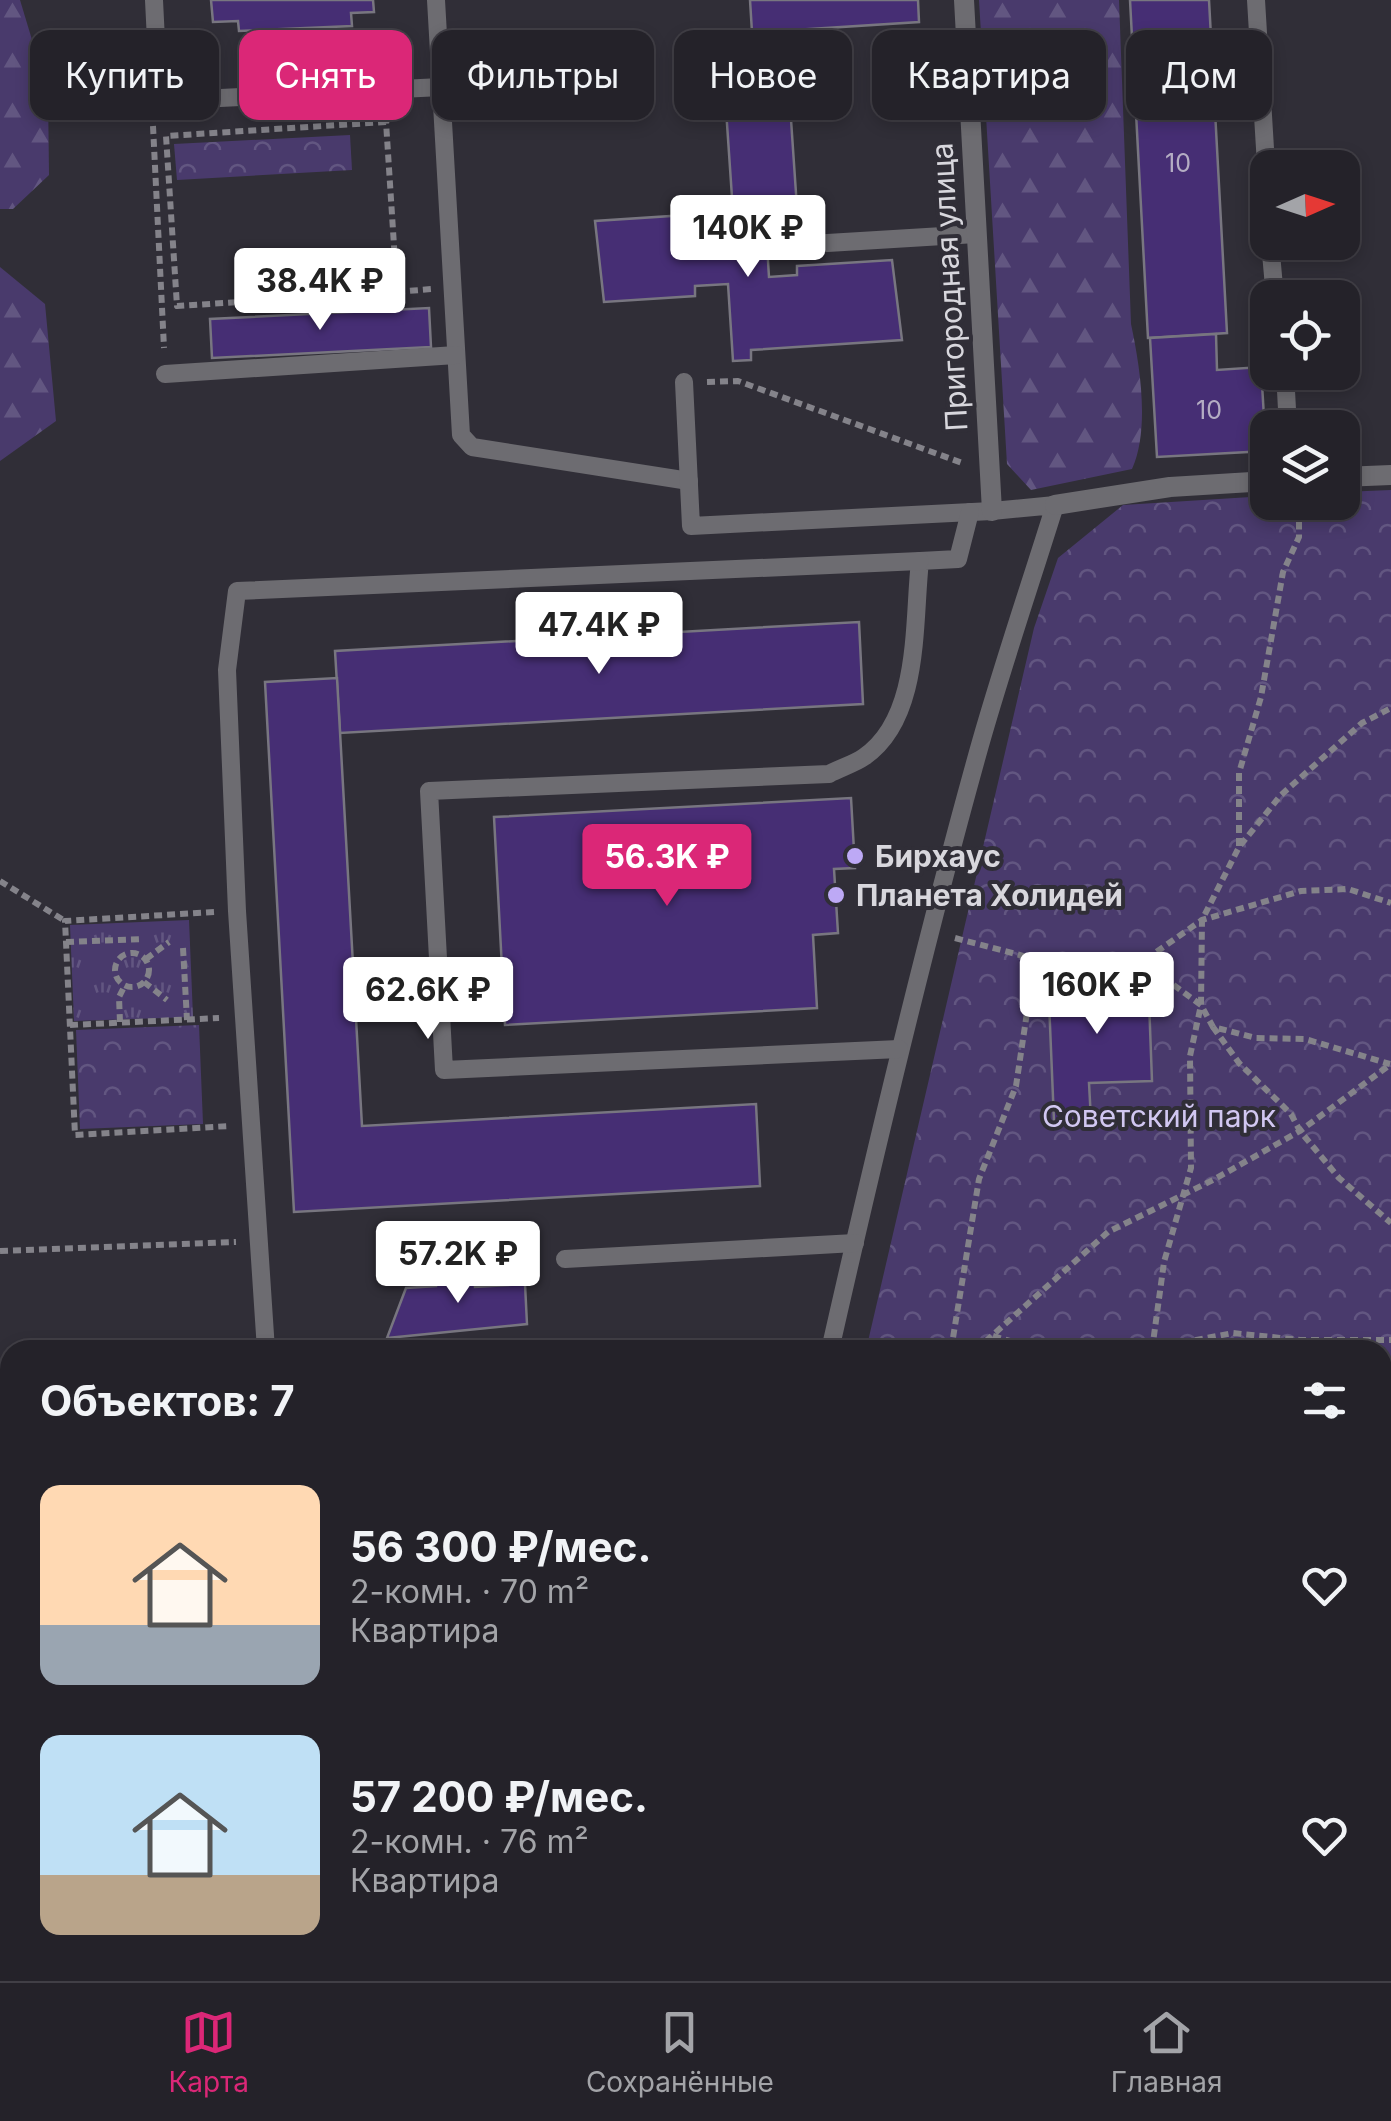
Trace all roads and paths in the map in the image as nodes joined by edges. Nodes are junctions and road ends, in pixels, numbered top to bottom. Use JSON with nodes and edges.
{"nodes":[{"id":1,"x":154,"y":0,"type":"edge"},
{"id":2,"x":436,"y":0,"type":"edge"},
{"id":3,"x":964,"y":0,"type":"edge"},
{"id":4,"x":1256,"y":0,"type":"edge"},
{"id":5,"x":156,"y":30,"type":"edge"},
{"id":6,"x":438,"y":30,"type":"edge"},
{"id":7,"x":432,"y":86,"type":"edge"},
{"id":8,"x":219,"y":97,"type":"edge"},
{"id":9,"x":154,"y":120,"type":"edge"},
{"id":10,"x":443,"y":120,"type":"edge"},
{"id":11,"x":1265,"y":150,"type":"edge"},
{"id":12,"x":976,"y":234,"type":"junction"},
{"id":13,"x":811,"y":244,"type":"dead end"},
{"id":14,"x":176,"y":306,"type":"junction"},
{"id":15,"x":162,"y":307,"type":"junction"},
{"id":16,"x":456,"y":354,"type":"junction"},
{"id":17,"x":166,"y":374,"type":"joint"},
{"id":18,"x":684,"y":382,"type":"joint"},
{"id":19,"x":990,"y":473,"type":"junction"},
{"id":20,"x":1391,"y":475,"type":"edge"},
{"id":21,"x":1360,"y":476,"type":"edge"},
{"id":22,"x":688,"y":481,"type":"junction"},
{"id":23,"x":1250,"y":482,"type":"edge"},
{"id":24,"x":1055,"y":505,"type":"junction"},
{"id":25,"x":981,"y":512,"type":"junction"},
{"id":26,"x":1299,"y":520,"type":"edge"},
{"id":27,"x":920,"y":561,"type":"junction"},
{"id":28,"x":1391,"y":708,"type":"edge"},
{"id":29,"x":1240,"y":847,"type":"junction"},
{"id":30,"x":0,"y":881,"type":"edge"},
{"id":31,"x":1391,"y":903,"type":"edge"},
{"id":32,"x":237,"y":911,"type":"junction"},
{"id":33,"x":1202,"y":920,"type":"junction"},
{"id":34,"x":65,"y":921,"type":"junction"},
{"id":35,"x":930,"y":931,"type":"junction"},
{"id":36,"x":143,"y":938,"type":"dead end"},
{"id":37,"x":117,"y":940,"type":"junction"},
{"id":38,"x":66,"y":942,"type":"junction"},
{"id":39,"x":169,"y":942,"type":"dead end"},
{"id":40,"x":183,"y":948,"type":"dead end"},
{"id":41,"x":126,"y":954,"type":"junction"},
{"id":42,"x":146,"y":959,"type":"junction"},
{"id":43,"x":1034,"y":959,"type":"junction"},
{"id":44,"x":1142,"y":962,"type":"junction"},
{"id":45,"x":144,"y":982,"type":"junction"},
{"id":46,"x":124,"y":985,"type":"junction"},
{"id":47,"x":167,"y":1000,"type":"dead end"},
{"id":48,"x":1201,"y":1004,"type":"junction"},
{"id":49,"x":244,"y":1017,"type":"junction"},
{"id":50,"x":187,"y":1020,"type":"junction"},
{"id":51,"x":120,"y":1022,"type":"junction"},
{"id":52,"x":70,"y":1025,"type":"junction"},
{"id":53,"x":1213,"y":1027,"type":"junction"},
{"id":54,"x":899,"y":1048,"type":"junction"},
{"id":55,"x":1391,"y":1065,"type":"edge"},
{"id":56,"x":250,"y":1125,"type":"junction"},
{"id":57,"x":1300,"y":1131,"type":"junction"},
{"id":58,"x":1183,"y":1194,"type":"junction"},
{"id":59,"x":1391,"y":1223,"type":"edge"},
{"id":60,"x":258,"y":1242,"type":"junction"},
{"id":61,"x":855,"y":1243,"type":"junction"},
{"id":62,"x":0,"y":1251,"type":"edge"},
{"id":63,"x":564,"y":1259,"type":"dead end"},
{"id":64,"x":992,"y":1336,"type":"junction"},
{"id":65,"x":265,"y":1340,"type":"edge"},
{"id":66,"x":833,"y":1340,"type":"edge"},
{"id":67,"x":953,"y":1340,"type":"edge"},
{"id":68,"x":987,"y":1340,"type":"edge"},
{"id":69,"x":1006,"y":1340,"type":"edge"},
{"id":70,"x":1151,"y":1340,"type":"edge"},
{"id":71,"x":1197,"y":1340,"type":"edge"},
{"id":72,"x":1300,"y":1340,"type":"edge"},
{"id":73,"x":1300,"y":1340,"type":"edge"},
{"id":74,"x":1391,"y":1340,"type":"edge"}],
"edges":[{"from":1,"to":5,"type":"lane"},
{"from":2,"to":6,"type":"lane"},
{"from":3,"to":12,"type":"street","name":"Пригородная улица"},
{"from":4,"to":11,"type":"lane"},
{"from":7,"to":8,"type":"lane"},
{"from":9,"to":15,"type":"path"},
{"from":10,"to":16,"type":"lane"},
{"from":12,"to":13,"type":"lane"},
{"from":12,"to":19,"type":"street","name":"Пригородная улица"},
{"from":14,"to":14,"type":"path"},
{"from":14,"to":15,"type":"path"},
{"from":15,"to":17,"type":"path"},
{"from":16,"to":17,"type":"lane"},
{"from":16,"to":22,"type":"lane"},
{"from":18,"to":19,"type":"path"},
{"from":18,"to":22,"type":"lane"},
{"from":19,"to":25,"type":"street","name":"Пригородная улица"},
{"from":20,"to":21,"type":"street"},
{"from":22,"to":25,"type":"lane"},
{"from":23,"to":24,"type":"street"},
{"from":24,"to":25,"type":"lane"},
{"from":24,"to":35,"type":"lane"},
{"from":25,"to":27,"type":"lane"},
{"from":26,"to":29,"type":"path"},
{"from":27,"to":32,"type":"lane"},
{"from":27,"to":54,"type":"lane"},
{"from":28,"to":29,"type":"path"},
{"from":29,"to":33,"type":"path"},
{"from":30,"to":34,"type":"path"},
{"from":31,"to":33,"type":"path"},
{"from":32,"to":34,"type":"path"},
{"from":32,"to":49,"type":"lane"},
{"from":33,"to":44,"type":"path"},
{"from":33,"to":48,"type":"path"},
{"from":34,"to":38,"type":"path"},
{"from":35,"to":43,"type":"path"},
{"from":35,"to":54,"type":"lane"},
{"from":36,"to":37,"type":"path"},
{"from":37,"to":38,"type":"path"},
{"from":37,"to":41,"type":"path"},
{"from":38,"to":52,"type":"path"},
{"from":39,"to":42,"type":"path"},
{"from":40,"to":50,"type":"path"},
{"from":41,"to":42,"type":"path"},
{"from":41,"to":46,"type":"path"},
{"from":42,"to":45,"type":"path"},
{"from":43,"to":44,"type":"path"},
{"from":43,"to":67,"type":"path"},
{"from":44,"to":48,"type":"path"},
{"from":45,"to":46,"type":"path"},
{"from":45,"to":47,"type":"path"},
{"from":46,"to":51,"type":"path"},
{"from":48,"to":53,"type":"path"},
{"from":48,"to":58,"type":"path"},
{"from":49,"to":50,"type":"path"},
{"from":49,"to":56,"type":"lane"},
{"from":50,"to":51,"type":"path"},
{"from":51,"to":52,"type":"path"},
{"from":52,"to":56,"type":"path"},
{"from":53,"to":55,"type":"path"},
{"from":53,"to":57,"type":"path"},
{"from":54,"to":61,"type":"lane"},
{"from":55,"to":57,"type":"path"},
{"from":56,"to":60,"type":"lane"},
{"from":57,"to":58,"type":"path"},
{"from":57,"to":59,"type":"path"},
{"from":58,"to":64,"type":"path"},
{"from":58,"to":70,"type":"path"},
{"from":60,"to":62,"type":"path"},
{"from":60,"to":65,"type":"lane"},
{"from":61,"to":63,"type":"lane"},
{"from":61,"to":66,"type":"lane"},
{"from":64,"to":68,"type":"path"},
{"from":64,"to":69,"type":"path"},
{"from":71,"to":72,"type":"path"},
{"from":73,"to":74,"type":"path"}]}
